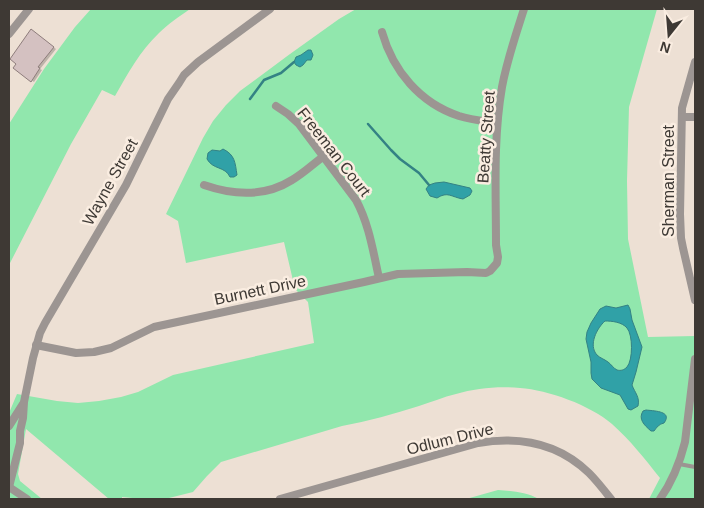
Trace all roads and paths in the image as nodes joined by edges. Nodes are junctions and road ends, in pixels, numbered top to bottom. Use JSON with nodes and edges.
{"nodes":[{"id":1,"x":29,"y":9,"type":"edge"},
{"id":2,"x":270,"y":9,"type":"edge"},
{"id":3,"x":524,"y":9,"type":"edge"},
{"id":4,"x":382,"y":32,"type":"dead end"},
{"id":5,"x":9,"y":34,"type":"edge"},
{"id":6,"x":695,"y":62,"type":"edge"},
{"id":7,"x":276,"y":106,"type":"dead end"},
{"id":8,"x":682,"y":117,"type":"junction"},
{"id":9,"x":695,"y":117,"type":"edge"},
{"id":10,"x":497,"y":123,"type":"junction"},
{"id":11,"x":324,"y":156,"type":"junction"},
{"id":12,"x":204,"y":185,"type":"dead end"},
{"id":13,"x":493,"y":268,"type":"joint"},
{"id":14,"x":379,"y":278,"type":"junction"},
{"id":15,"x":695,"y":300,"type":"edge"},
{"id":16,"x":36,"y":345,"type":"junction"},
{"id":17,"x":695,"y":360,"type":"edge"},
{"id":18,"x":24,"y":402,"type":"junction"},
{"id":19,"x":9,"y":426,"type":"edge"},
{"id":20,"x":678,"y":464,"type":"junction"},
{"id":21,"x":695,"y":467,"type":"edge"},
{"id":22,"x":9,"y":487,"type":"edge"},
{"id":23,"x":27,"y":499,"type":"edge"},
{"id":24,"x":280,"y":499,"type":"edge"},
{"id":25,"x":611,"y":499,"type":"edge"},
{"id":26,"x":660,"y":499,"type":"edge"}],
"edges":[{"from":1,"to":5,"type":"street"},
{"from":2,"to":16,"type":"street","name":"Wayne Street"},
{"from":3,"to":10,"type":"street","name":"Beatty Street"},
{"from":4,"to":10,"type":"street"},
{"from":6,"to":8,"type":"street","name":"Sherman Street"},
{"from":7,"to":11,"type":"street","name":"Freeman Court"},
{"from":8,"to":9,"type":"street"},
{"from":8,"to":15,"type":"street","name":"Sherman Street"},
{"from":10,"to":13,"type":"street","name":"Beatty Street"},
{"from":11,"to":12,"type":"street"},
{"from":11,"to":14,"type":"street","name":"Freeman Court"},
{"from":13,"to":14,"type":"street","name":"Burnett Drive"},
{"from":14,"to":16,"type":"street","name":"Burnett Drive"},
{"from":16,"to":18,"type":"street","name":"Wayne Street"},
{"from":17,"to":20,"type":"street"},
{"from":18,"to":19,"type":"street","name":"Wayne Street"},
{"from":18,"to":22,"type":"street","name":"Wayne Street"},
{"from":20,"to":21,"type":"lane"},
{"from":20,"to":26,"type":"street"},
{"from":22,"to":23,"type":"street"},
{"from":24,"to":25,"type":"street","name":"Odlum Drive"}]}
